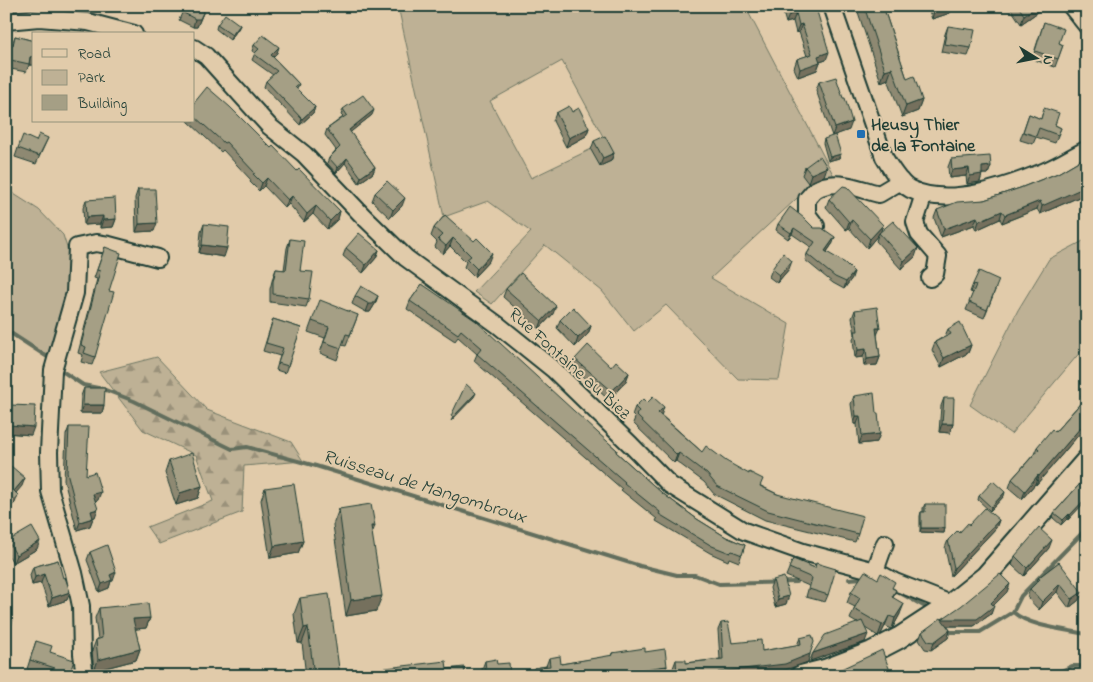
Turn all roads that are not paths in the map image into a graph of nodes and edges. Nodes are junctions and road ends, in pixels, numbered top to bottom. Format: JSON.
{"nodes":[{"id":1,"x":832,"y":6,"type":"edge"},
{"id":2,"x":1071,"y":6,"type":"edge"},
{"id":3,"x":6,"y":21,"type":"edge"},
{"id":4,"x":1087,"y":26,"type":"edge"},
{"id":5,"x":126,"y":32,"type":"edge"},
{"id":6,"x":195,"y":49,"type":"edge"},
{"id":7,"x":1087,"y":150,"type":"edge"},
{"id":8,"x":901,"y":181,"type":"junction"},
{"id":9,"x":924,"y":194,"type":"junction"},
{"id":10,"x":816,"y":226,"type":"edge"},
{"id":11,"x":158,"y":258,"type":"dead end"},
{"id":12,"x":930,"y":278,"type":"dead end"},
{"id":13,"x":1087,"y":460,"type":"edge"},
{"id":14,"x":885,"y":543,"type":"dead end"},
{"id":15,"x":875,"y":571,"type":"junction"},
{"id":16,"x":950,"y":604,"type":"junction"},
{"id":17,"x":85,"y":676,"type":"edge"},
{"id":18,"x":801,"y":676,"type":"edge"}],
"edges":[{"from":1,"to":8,"type":"street"},
{"from":2,"to":4,"type":"street"},
{"from":3,"to":5,"type":"street"},
{"from":6,"to":15,"type":"street","name":"Rue Fontaine au Biez"},
{"from":7,"to":9,"type":"street"},
{"from":8,"to":9,"type":"street"},
{"from":8,"to":10,"type":"street"},
{"from":9,"to":12,"type":"street"},
{"from":11,"to":17,"type":"street"},
{"from":13,"to":16,"type":"main road"},
{"from":14,"to":15,"type":"street"},
{"from":15,"to":16,"type":"street","name":"Rue Fontaine au Biez"},
{"from":16,"to":18,"type":"main road"}]}
